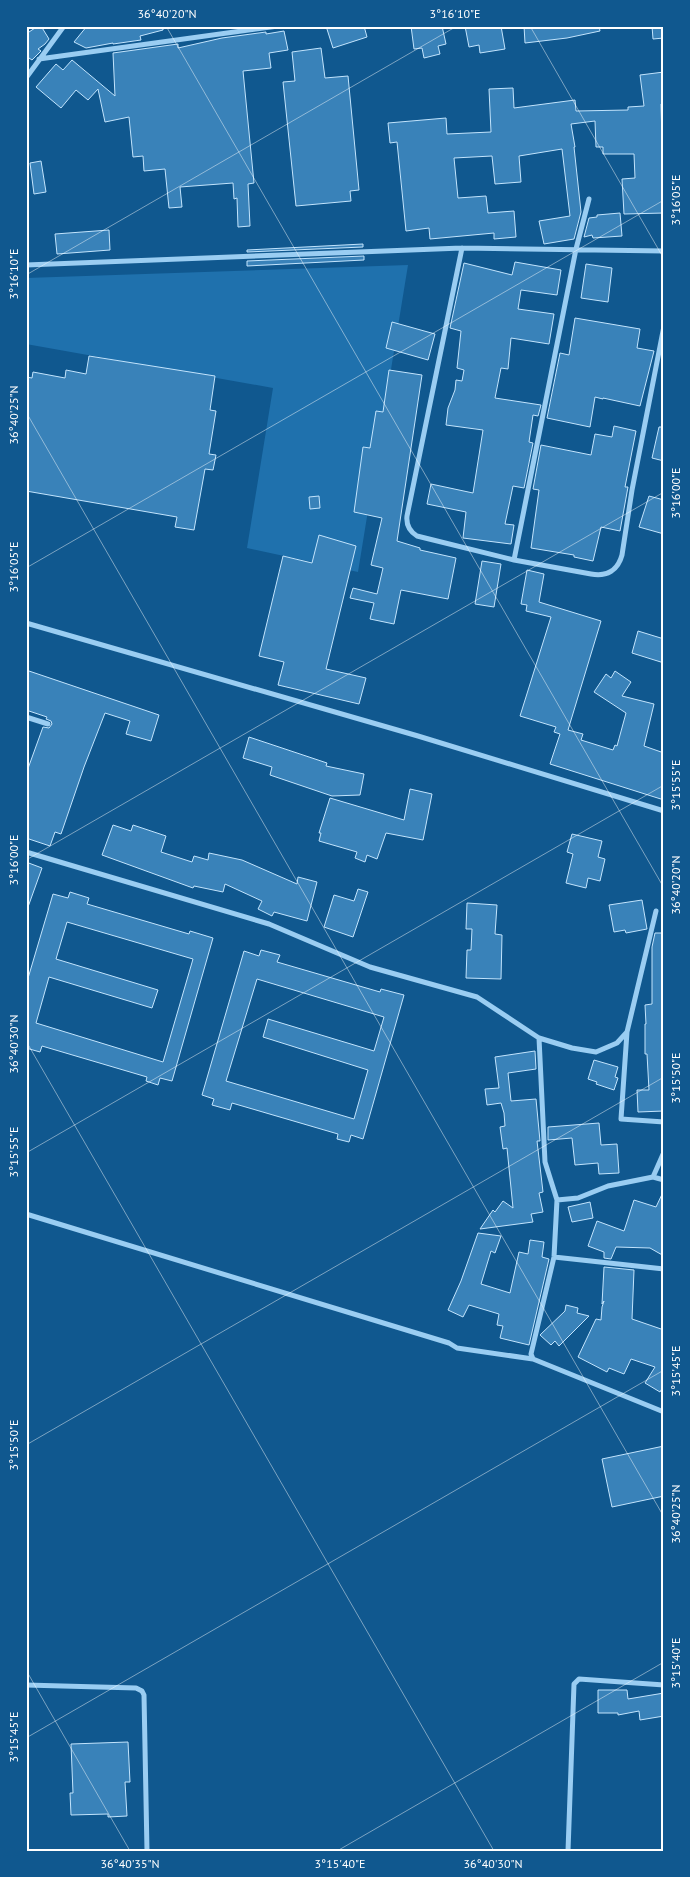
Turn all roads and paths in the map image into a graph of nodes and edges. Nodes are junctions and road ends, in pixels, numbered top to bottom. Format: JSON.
{"nodes":[{"id":1,"x":64,"y":26,"type":"edge"},
{"id":2,"x":278,"y":26,"type":"edge"},
{"id":3,"x":39,"y":59,"type":"junction"},
{"id":4,"x":26,"y":78,"type":"edge"},
{"id":5,"x":589,"y":199,"type":"dead end"},
{"id":6,"x":462,"y":248,"type":"junction"},
{"id":7,"x":576,"y":249,"type":"junction"},
{"id":8,"x":664,"y":251,"type":"edge"},
{"id":9,"x":26,"y":264,"type":"edge"},
{"id":10,"x":664,"y":326,"type":"edge"},
{"id":11,"x":514,"y":560,"type":"junction"},
{"id":12,"x":26,"y":622,"type":"edge"},
{"id":13,"x":26,"y":718,"type":"edge"},
{"id":14,"x":48,"y":724,"type":"dead end"},
{"id":15,"x":664,"y":811,"type":"edge"},
{"id":16,"x":26,"y":852,"type":"edge"},
{"id":17,"x":656,"y":911,"type":"dead end"},
{"id":18,"x":627,"y":1032,"type":"junction"},
{"id":19,"x":539,"y":1038,"type":"junction"},
{"id":20,"x":664,"y":1122,"type":"edge"},
{"id":21,"x":664,"y":1152,"type":"edge"},
{"id":22,"x":653,"y":1177,"type":"junction"},
{"id":23,"x":664,"y":1180,"type":"edge"},
{"id":24,"x":557,"y":1200,"type":"junction"},
{"id":25,"x":26,"y":1214,"type":"edge"},
{"id":26,"x":554,"y":1257,"type":"junction"},
{"id":27,"x":664,"y":1269,"type":"edge"},
{"id":28,"x":533,"y":1359,"type":"junction"},
{"id":29,"x":664,"y":1412,"type":"edge"},
{"id":30,"x":26,"y":1685,"type":"edge"},
{"id":31,"x":664,"y":1685,"type":"edge"},
{"id":32,"x":147,"y":1851,"type":"edge"},
{"id":33,"x":568,"y":1851,"type":"edge"}],
"edges":[{"from":1,"to":3,"type":"street"},
{"from":2,"to":3,"type":"street"},
{"from":3,"to":4,"type":"street"},
{"from":5,"to":7,"type":"street"},
{"from":6,"to":7,"type":"street"},
{"from":6,"to":9,"type":"street"},
{"from":6,"to":11,"type":"street"},
{"from":7,"to":8,"type":"street"},
{"from":7,"to":11,"type":"street"},
{"from":10,"to":11,"type":"street"},
{"from":12,"to":15,"type":"street"},
{"from":13,"to":14,"type":"street"},
{"from":16,"to":19,"type":"street"},
{"from":17,"to":18,"type":"street"},
{"from":18,"to":19,"type":"street"},
{"from":18,"to":20,"type":"street"},
{"from":19,"to":24,"type":"street"},
{"from":21,"to":22,"type":"street"},
{"from":22,"to":23,"type":"street"},
{"from":22,"to":24,"type":"street"},
{"from":24,"to":26,"type":"street"},
{"from":25,"to":28,"type":"street"},
{"from":26,"to":27,"type":"street"},
{"from":26,"to":28,"type":"street"},
{"from":28,"to":29,"type":"street"},
{"from":30,"to":32,"type":"street"},
{"from":31,"to":33,"type":"street"}]}
